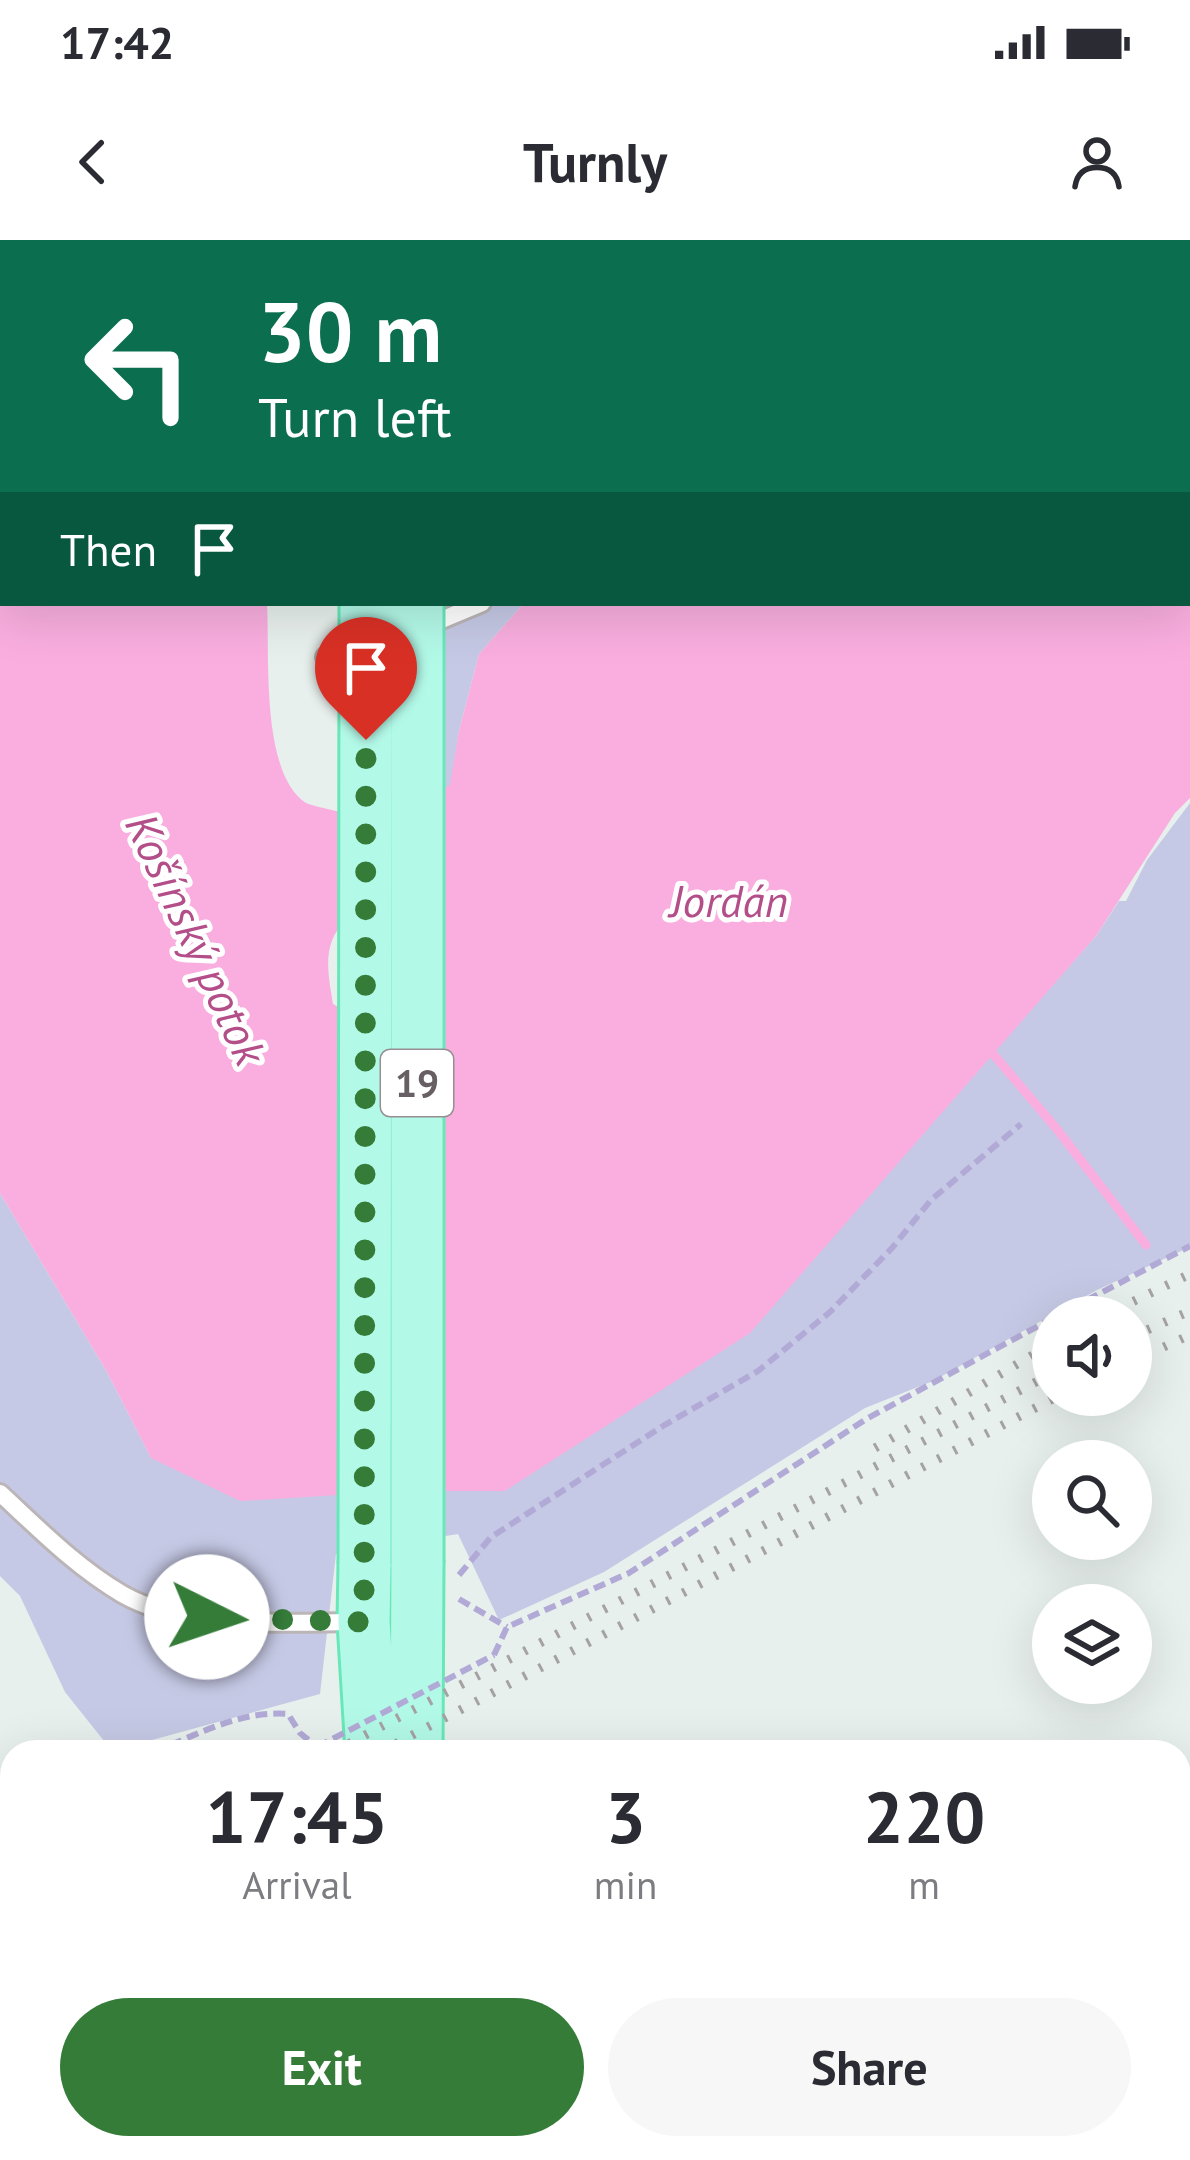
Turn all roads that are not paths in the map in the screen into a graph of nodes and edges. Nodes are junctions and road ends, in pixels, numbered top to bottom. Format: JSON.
{"nodes":[{"id":1,"x":366,"y":606,"type":"edge"},
{"id":2,"x":417,"y":606,"type":"edge"},
{"id":3,"x":476,"y":606,"type":"edge"},
{"id":4,"x":325,"y":657,"type":"dead end"},
{"id":5,"x":0,"y":1493,"type":"edge"},
{"id":6,"x":364,"y":1622,"type":"junction"},
{"id":7,"x":371,"y":1740,"type":"edge"},
{"id":8,"x":417,"y":1740,"type":"edge"}],
"edges":[{"from":1,"to":6,"type":"main road","number":"19","bridge":true},
{"from":2,"to":8,"type":"main road","number":"19","bridge":true},
{"from":3,"to":4,"type":"lane"},
{"from":5,"to":6,"type":"lane"},
{"from":6,"to":7,"type":"main road","number":"19"}]}
